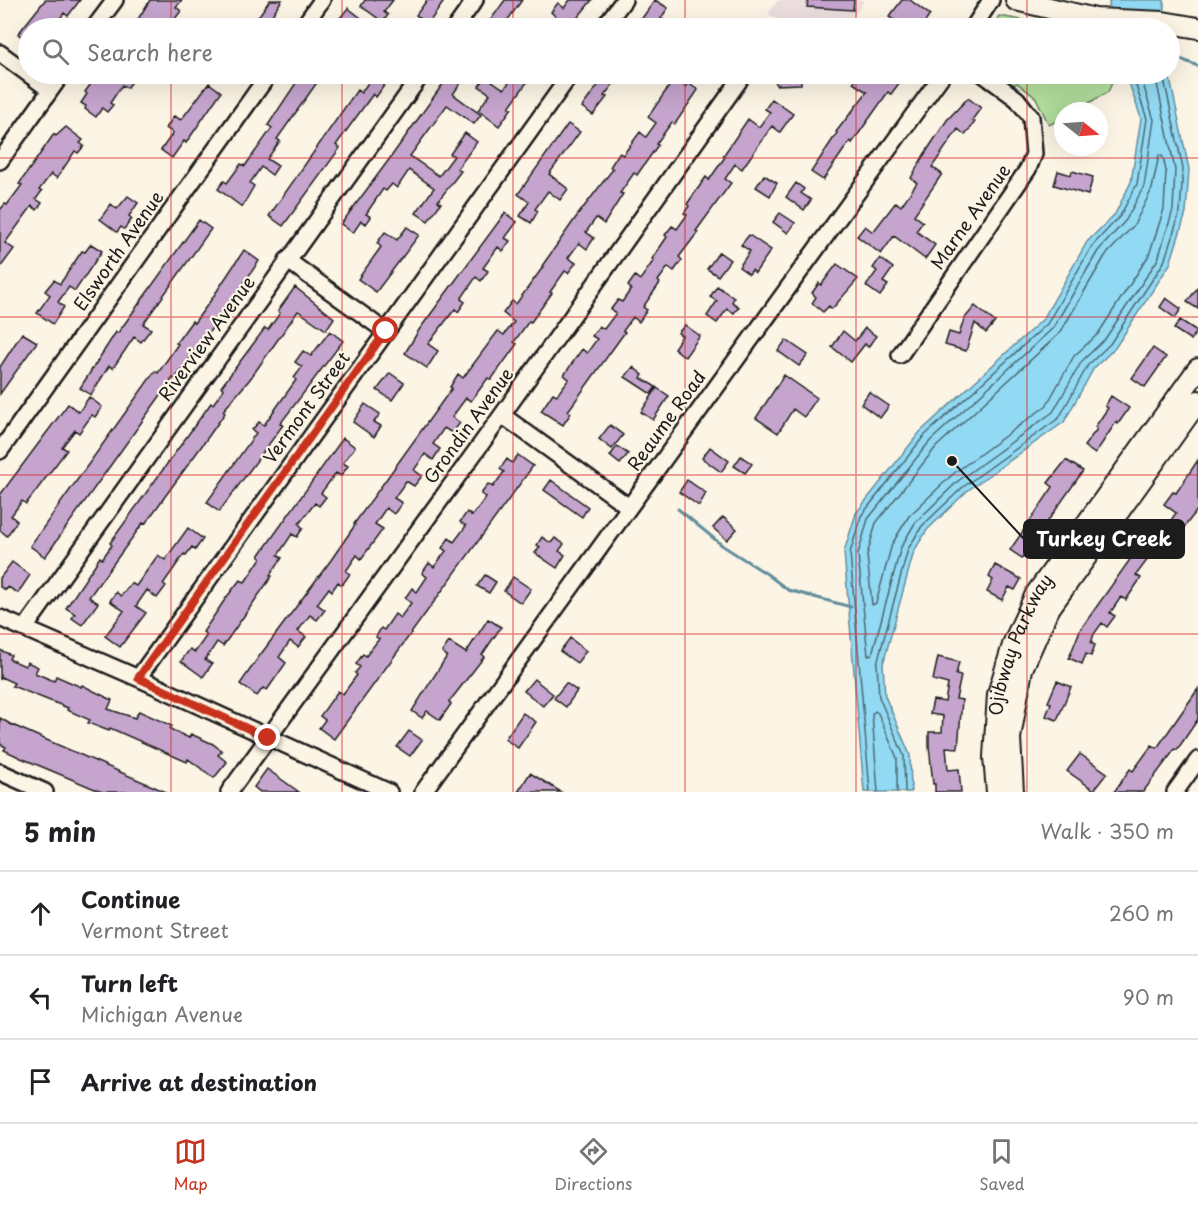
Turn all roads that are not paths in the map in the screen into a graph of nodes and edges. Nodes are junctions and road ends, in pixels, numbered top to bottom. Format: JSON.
{"nodes":[{"id":1,"x":115,"y":0,"type":"edge"},
{"id":2,"x":322,"y":0,"type":"edge"},
{"id":3,"x":475,"y":0,"type":"edge"},
{"id":4,"x":624,"y":0,"type":"edge"},
{"id":5,"x":991,"y":0,"type":"edge"},
{"id":6,"x":1016,"y":0,"type":"edge"},
{"id":7,"x":1198,"y":14,"type":"edge"},
{"id":8,"x":102,"y":18,"type":"edge"},
{"id":9,"x":309,"y":18,"type":"edge"},
{"id":10,"x":462,"y":18,"type":"edge"},
{"id":11,"x":610,"y":18,"type":"edge"},
{"id":12,"x":979,"y":18,"type":"edge"},
{"id":13,"x":1177,"y":18,"type":"joint"},
{"id":14,"x":1180,"y":19,"type":"edge"},
{"id":15,"x":1198,"y":28,"type":"edge"},
{"id":16,"x":0,"y":53,"type":"edge"},
{"id":17,"x":18,"y":66,"type":"edge"},
{"id":18,"x":42,"y":84,"type":"edge"},
{"id":19,"x":54,"y":84,"type":"edge"},
{"id":20,"x":263,"y":84,"type":"edge"},
{"id":21,"x":415,"y":84,"type":"edge"},
{"id":22,"x":564,"y":84,"type":"edge"},
{"id":23,"x":737,"y":84,"type":"edge"},
{"id":24,"x":936,"y":84,"type":"edge"},
{"id":25,"x":996,"y":84,"type":"edge"},
{"id":26,"x":50,"y":90,"type":"junction"},
{"id":27,"x":0,"y":161,"type":"edge"},
{"id":28,"x":287,"y":260,"type":"junction"},
{"id":29,"x":386,"y":331,"type":"junction"},
{"id":30,"x":900,"y":355,"type":"dead end"},
{"id":31,"x":1195,"y":377,"type":"edge"},
{"id":32,"x":1198,"y":401,"type":"edge"},
{"id":33,"x":502,"y":415,"type":"junction"},
{"id":34,"x":0,"y":451,"type":"edge"},
{"id":35,"x":629,"y":507,"type":"junction"},
{"id":36,"x":0,"y":618,"type":"edge"},
{"id":37,"x":25,"y":628,"type":"junction"},
{"id":38,"x":138,"y":678,"type":"junction"},
{"id":39,"x":268,"y":738,"type":"junction"},
{"id":40,"x":1198,"y":760,"type":"edge"},
{"id":41,"x":0,"y":772,"type":"edge"},
{"id":42,"x":45,"y":792,"type":"edge"},
{"id":43,"x":229,"y":792,"type":"edge"},
{"id":44,"x":389,"y":792,"type":"edge"},
{"id":45,"x":423,"y":792,"type":"edge"},
{"id":46,"x":997,"y":792,"type":"edge"},
{"id":47,"x":1013,"y":792,"type":"edge"},
{"id":48,"x":1174,"y":792,"type":"edge"}],
"edges":[{"from":1,"to":8,"type":"street"},
{"from":2,"to":9,"type":"street"},
{"from":3,"to":10,"type":"street"},
{"from":4,"to":11,"type":"street"},
{"from":5,"to":12,"type":"street"},
{"from":6,"to":13,"type":"main road"},
{"from":7,"to":13,"type":"main road"},
{"from":14,"to":15,"type":"main road"},
{"from":16,"to":17,"type":"street"},
{"from":18,"to":26,"type":"street"},
{"from":19,"to":26,"type":"street"},
{"from":20,"to":34,"type":"street","name":"Elsworth Avenue"},
{"from":21,"to":28,"type":"street","name":"Riverview Avenue"},
{"from":22,"to":29,"type":"street","name":"Vermont Street"},
{"from":23,"to":33,"type":"street","name":"Grondin Avenue"},
{"from":24,"to":35,"type":"street","name":"Reaume Road"},
{"from":25,"to":30,"type":"street","name":"Marne Avenue"},
{"from":26,"to":27,"type":"street"},
{"from":28,"to":29,"type":"street"},
{"from":28,"to":37,"type":"street","name":"Riverview Avenue"},
{"from":29,"to":38,"type":"street","name":"Vermont Street"},
{"from":31,"to":46,"type":"main road","name":"Ojibway Parkway"},
{"from":32,"to":47,"type":"main road","name":"Ojibway Parkway"},
{"from":33,"to":35,"type":"street"},
{"from":33,"to":39,"type":"street","name":"Grondin Avenue"},
{"from":35,"to":45,"type":"street","name":"Reaume Road"},
{"from":36,"to":37,"type":"street"},
{"from":37,"to":38,"type":"street"},
{"from":38,"to":39,"type":"street"},
{"from":39,"to":43,"type":"street","name":"Grondin Avenue"},
{"from":39,"to":44,"type":"street"},
{"from":40,"to":48,"type":"street"},
{"from":41,"to":42,"type":"street"}]}
